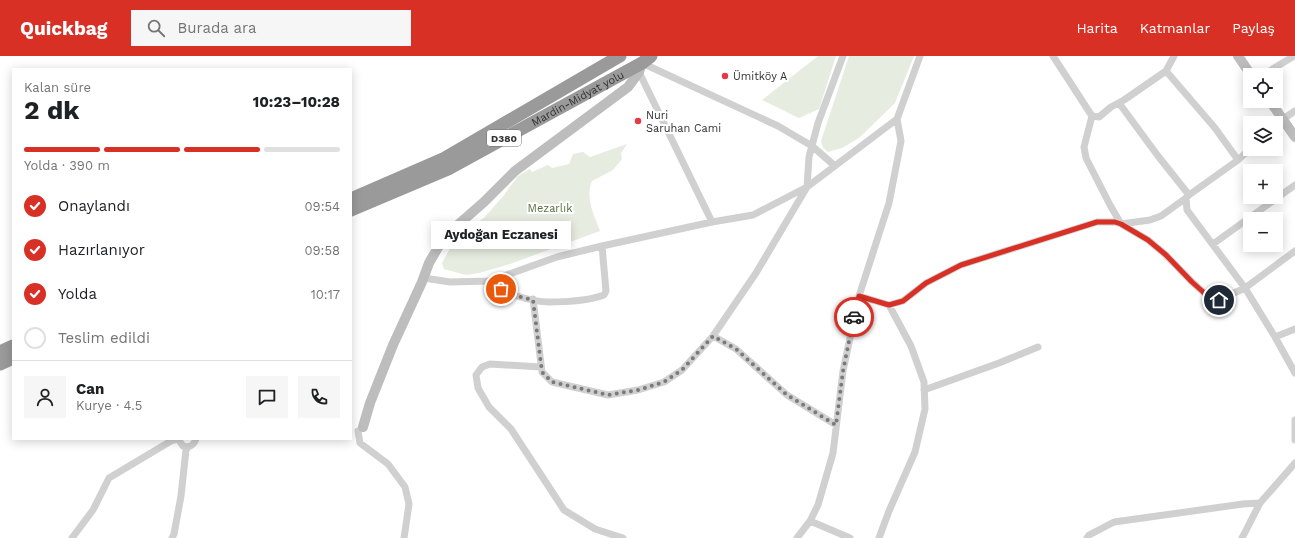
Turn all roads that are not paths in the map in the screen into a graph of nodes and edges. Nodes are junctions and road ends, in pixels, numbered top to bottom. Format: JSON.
{"nodes":[{"id":1,"x":620,"y":56,"type":"edge"},
{"id":2,"x":843,"y":56,"type":"edge"},
{"id":3,"x":920,"y":56,"type":"edge"},
{"id":4,"x":1053,"y":56,"type":"edge"},
{"id":5,"x":1174,"y":56,"type":"edge"},
{"id":6,"x":1238,"y":56,"type":"edge"},
{"id":7,"x":1294,"y":56,"type":"edge"},
{"id":8,"x":644,"y":64,"type":"edge"},
{"id":9,"x":1246,"y":68,"type":"edge"},
{"id":10,"x":1274,"y":68,"type":"edge"},
{"id":11,"x":1166,"y":71,"type":"junction"},
{"id":12,"x":1119,"y":103,"type":"junction"},
{"id":13,"x":1295,"y":111,"type":"edge"},
{"id":14,"x":1092,"y":116,"type":"junction"},
{"id":15,"x":897,"y":119,"type":"junction"},
{"id":16,"x":1283,"y":120,"type":"edge"},
{"id":17,"x":1283,"y":125,"type":"edge"},
{"id":18,"x":1295,"y":137,"type":"edge"},
{"id":19,"x":812,"y":146,"type":"junction"},
{"id":20,"x":1243,"y":155,"type":"edge"},
{"id":21,"x":1238,"y":160,"type":"junction"},
{"id":22,"x":835,"y":166,"type":"junction"},
{"id":23,"x":1295,"y":185,"type":"edge"},
{"id":24,"x":807,"y":187,"type":"junction"},
{"id":25,"x":1188,"y":196,"type":"junction"},
{"id":26,"x":352,"y":199,"type":"edge"},
{"id":27,"x":352,"y":210,"type":"edge"},
{"id":28,"x":712,"y":222,"type":"junction"},
{"id":29,"x":1121,"y":224,"type":"junction"},
{"id":30,"x":1213,"y":244,"type":"junction"},
{"id":31,"x":602,"y":246,"type":"junction"},
{"id":32,"x":1295,"y":251,"type":"edge"},
{"id":33,"x":424,"y":278,"type":"junction"},
{"id":34,"x":490,"y":281,"type":"junction"},
{"id":35,"x":1245,"y":288,"type":"junction"},
{"id":36,"x":859,"y":296,"type":"junction"},
{"id":37,"x":533,"y":300,"type":"junction"},
{"id":38,"x":889,"y":305,"type":"junction"},
{"id":39,"x":1295,"y":329,"type":"edge"},
{"id":40,"x":713,"y":336,"type":"junction"},
{"id":41,"x":1275,"y":338,"type":"junction"},
{"id":42,"x":12,"y":346,"type":"edge"},
{"id":43,"x":1038,"y":347,"type":"dead end"},
{"id":44,"x":0,"y":352,"type":"edge"},
{"id":45,"x":12,"y":358,"type":"edge"},
{"id":46,"x":0,"y":364,"type":"edge"},
{"id":47,"x":541,"y":367,"type":"junction"},
{"id":48,"x":1295,"y":373,"type":"edge"},
{"id":49,"x":924,"y":390,"type":"junction"},
{"id":50,"x":1295,"y":420,"type":"edge"},
{"id":51,"x":836,"y":425,"type":"junction"},
{"id":52,"x":357,"y":430,"type":"edge"},
{"id":53,"x":174,"y":440,"type":"edge"},
{"id":54,"x":179,"y":440,"type":"edge"},
{"id":55,"x":195,"y":440,"type":"edge"},
{"id":56,"x":1295,"y":440,"type":"edge"},
{"id":57,"x":188,"y":447,"type":"junction"},
{"id":58,"x":1295,"y":463,"type":"edge"},
{"id":59,"x":1260,"y":503,"type":"junction"},
{"id":60,"x":810,"y":521,"type":"junction"},
{"id":61,"x":72,"y":538,"type":"edge"},
{"id":62,"x":172,"y":538,"type":"edge"},
{"id":63,"x":404,"y":538,"type":"edge"},
{"id":64,"x":623,"y":538,"type":"edge"},
{"id":65,"x":797,"y":538,"type":"edge"},
{"id":66,"x":850,"y":538,"type":"edge"},
{"id":67,"x":879,"y":538,"type":"edge"},
{"id":68,"x":1087,"y":538,"type":"edge"},
{"id":69,"x":1242,"y":538,"type":"edge"}],
"edges":[{"from":1,"to":26,"type":"highway","name":"Mardin-Midyat yolu","number":"D380"},
{"from":2,"to":19,"type":"street"},
{"from":3,"to":15,"type":"street"},
{"from":4,"to":14,"type":"street"},
{"from":5,"to":11,"type":"street"},
{"from":6,"to":9,"type":"street"},
{"from":7,"to":10,"type":"street"},
{"from":8,"to":19,"type":"street"},
{"from":8,"to":27,"type":"highway","name":"Mardin-Midyat yolu","number":"D380"},
{"from":8,"to":28,"type":"street"},
{"from":8,"to":33,"type":"street"},
{"from":11,"to":12,"type":"street"},
{"from":11,"to":21,"type":"street"},
{"from":12,"to":14,"type":"street"},
{"from":12,"to":25,"type":"street"},
{"from":13,"to":16,"type":"street"},
{"from":14,"to":29,"type":"street"},
{"from":15,"to":22,"type":"street"},
{"from":15,"to":36,"type":"street"},
{"from":17,"to":18,"type":"street"},
{"from":19,"to":22,"type":"street"},
{"from":19,"to":24,"type":"street"},
{"from":20,"to":21,"type":"street"},
{"from":21,"to":25,"type":"street"},
{"from":22,"to":24,"type":"street"},
{"from":23,"to":30,"type":"street"},
{"from":24,"to":28,"type":"street"},
{"from":24,"to":40,"type":"street"},
{"from":25,"to":29,"type":"street"},
{"from":25,"to":30,"type":"street"},
{"from":28,"to":31,"type":"street"},
{"from":29,"to":35,"type":"street"},
{"from":29,"to":38,"type":"street"},
{"from":30,"to":35,"type":"street"},
{"from":31,"to":34,"type":"street"},
{"from":31,"to":37,"type":"street"},
{"from":32,"to":35,"type":"street"},
{"from":33,"to":34,"type":"street"},
{"from":33,"to":52,"type":"street"},
{"from":34,"to":37,"type":"street"},
{"from":35,"to":41,"type":"street"},
{"from":36,"to":38,"type":"street"},
{"from":36,"to":51,"type":"street"},
{"from":37,"to":47,"type":"street"},
{"from":38,"to":49,"type":"street"},
{"from":39,"to":41,"type":"street"},
{"from":40,"to":47,"type":"street"},
{"from":40,"to":51,"type":"street"},
{"from":41,"to":48,"type":"street"},
{"from":42,"to":44,"type":"highway"},
{"from":43,"to":49,"type":"street"},
{"from":45,"to":46,"type":"highway"},
{"from":47,"to":64,"type":"street"},
{"from":49,"to":67,"type":"street"},
{"from":50,"to":56,"type":"street"},
{"from":51,"to":60,"type":"street"},
{"from":52,"to":63,"type":"street"},
{"from":53,"to":61,"type":"street"},
{"from":54,"to":57,"type":"street"},
{"from":55,"to":57,"type":"street"},
{"from":57,"to":62,"type":"street"},
{"from":58,"to":59,"type":"street"},
{"from":59,"to":68,"type":"street"},
{"from":59,"to":69,"type":"street"},
{"from":60,"to":65,"type":"street"},
{"from":60,"to":66,"type":"street"}]}
